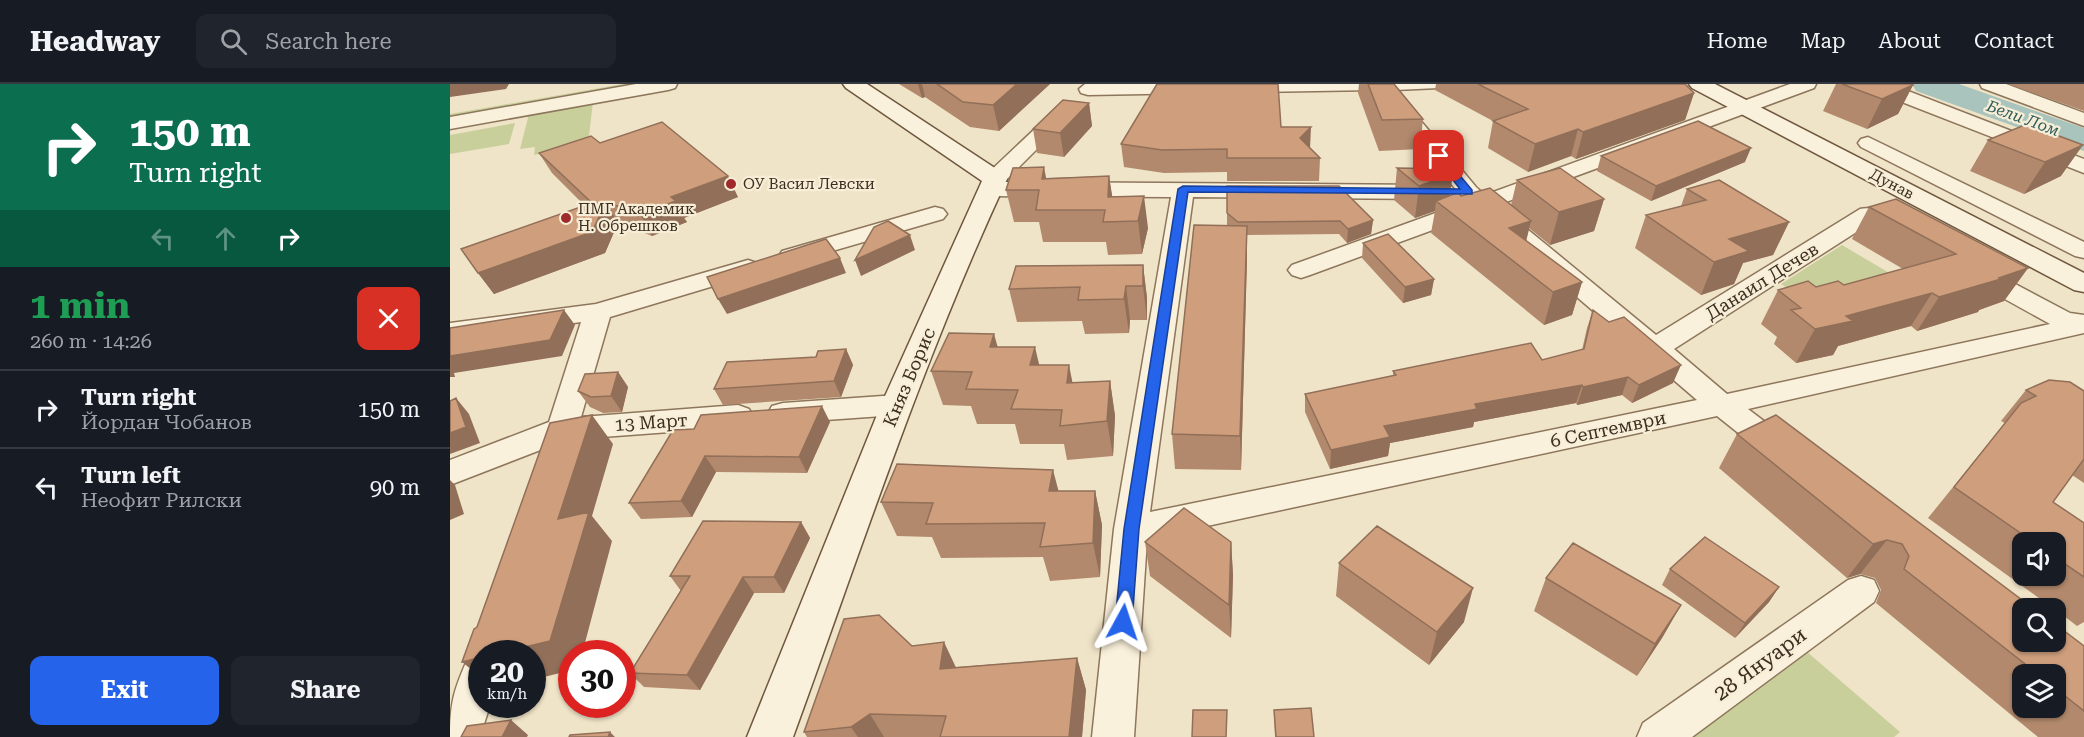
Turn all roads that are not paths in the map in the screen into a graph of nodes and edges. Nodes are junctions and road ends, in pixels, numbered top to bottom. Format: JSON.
{"nodes":[{"id":1,"x":596,"y":84,"type":"edge"},
{"id":2,"x":668,"y":84,"type":"edge"},
{"id":3,"x":854,"y":84,"type":"edge"},
{"id":4,"x":1380,"y":84,"type":"edge"},
{"id":5,"x":1432,"y":84,"type":"edge"},
{"id":6,"x":1699,"y":84,"type":"edge"},
{"id":7,"x":1807,"y":84,"type":"edge"},
{"id":8,"x":1873,"y":84,"type":"edge"},
{"id":9,"x":1989,"y":84,"type":"edge"},
{"id":10,"x":1090,"y":86,"type":"edge"},
{"id":11,"x":1743,"y":106,"type":"junction"},
{"id":12,"x":450,"y":109,"type":"edge"},
{"id":13,"x":2082,"y":117,"type":"edge"},
{"id":14,"x":450,"y":123,"type":"edge"},
{"id":15,"x":1868,"y":143,"type":"dead end"},
{"id":16,"x":2084,"y":167,"type":"edge"},
{"id":17,"x":993,"y":184,"type":"junction"},
{"id":18,"x":1183,"y":189,"type":"junction"},
{"id":19,"x":1476,"y":198,"type":"junction"},
{"id":20,"x":935,"y":214,"type":"dead end"},
{"id":21,"x":1919,"y":242,"type":"edge"},
{"id":22,"x":2084,"y":251,"type":"edge"},
{"id":23,"x":1960,"y":264,"type":"edge"},
{"id":24,"x":1301,"y":270,"type":"dead end"},
{"id":25,"x":2084,"y":284,"type":"edge"},
{"id":26,"x":598,"y":312,"type":"junction"},
{"id":27,"x":2084,"y":324,"type":"edge"},
{"id":28,"x":450,"y":332,"type":"edge"},
{"id":29,"x":1656,"y":348,"type":"junction"},
{"id":30,"x":897,"y":405,"type":"junction"},
{"id":31,"x":1722,"y":405,"type":"junction"},
{"id":32,"x":563,"y":429,"type":"junction"},
{"id":33,"x":1804,"y":468,"type":"edge"},
{"id":34,"x":450,"y":473,"type":"edge"},
{"id":35,"x":548,"y":474,"type":"edge"},
{"id":36,"x":1131,"y":529,"type":"junction"},
{"id":37,"x":1861,"y":591,"type":"dead end"},
{"id":38,"x":468,"y":711,"type":"edge"},
{"id":39,"x":459,"y":737,"type":"edge"},
{"id":40,"x":770,"y":737,"type":"edge"},
{"id":41,"x":1113,"y":737,"type":"edge"},
{"id":42,"x":1658,"y":737,"type":"edge"}],
"edges":[{"from":1,"to":12,"type":"street"},
{"from":2,"to":14,"type":"street"},
{"from":3,"to":17,"type":"street"},
{"from":4,"to":5,"type":"street"},
{"from":4,"to":10,"type":"street"},
{"from":4,"to":19,"type":"street"},
{"from":6,"to":11,"type":"street","name":"Дунав"},
{"from":7,"to":11,"type":"street"},
{"from":8,"to":16,"type":"street"},
{"from":9,"to":13,"type":"street"},
{"from":10,"to":17,"type":"street"},
{"from":11,"to":19,"type":"street"},
{"from":11,"to":25,"type":"street","name":"Дунав"},
{"from":15,"to":22,"type":"street"},
{"from":17,"to":18,"type":"street"},
{"from":17,"to":30,"type":"street","name":"Княз Борис"},
{"from":18,"to":19,"type":"street"},
{"from":18,"to":36,"type":"street"},
{"from":19,"to":24,"type":"street"},
{"from":19,"to":29,"type":"street"},
{"from":20,"to":26,"type":"street"},
{"from":21,"to":29,"type":"street","name":"Данаил Дечев"},
{"from":23,"to":27,"type":"street"},
{"from":26,"to":28,"type":"street"},
{"from":26,"to":32,"type":"street"},
{"from":27,"to":31,"type":"street","name":"6 Септември"},
{"from":29,"to":31,"type":"street"},
{"from":30,"to":32,"type":"street","name":"13 Март"},
{"from":30,"to":40,"type":"street","name":"Княз Борис"},
{"from":31,"to":33,"type":"street"},
{"from":31,"to":36,"type":"street","name":"6 Септември"},
{"from":32,"to":34,"type":"street","name":"13 Март"},
{"from":32,"to":35,"type":"street"},
{"from":36,"to":41,"type":"street"},
{"from":37,"to":42,"type":"street","name":"28 Януари"},
{"from":38,"to":39,"type":"street"}]}
